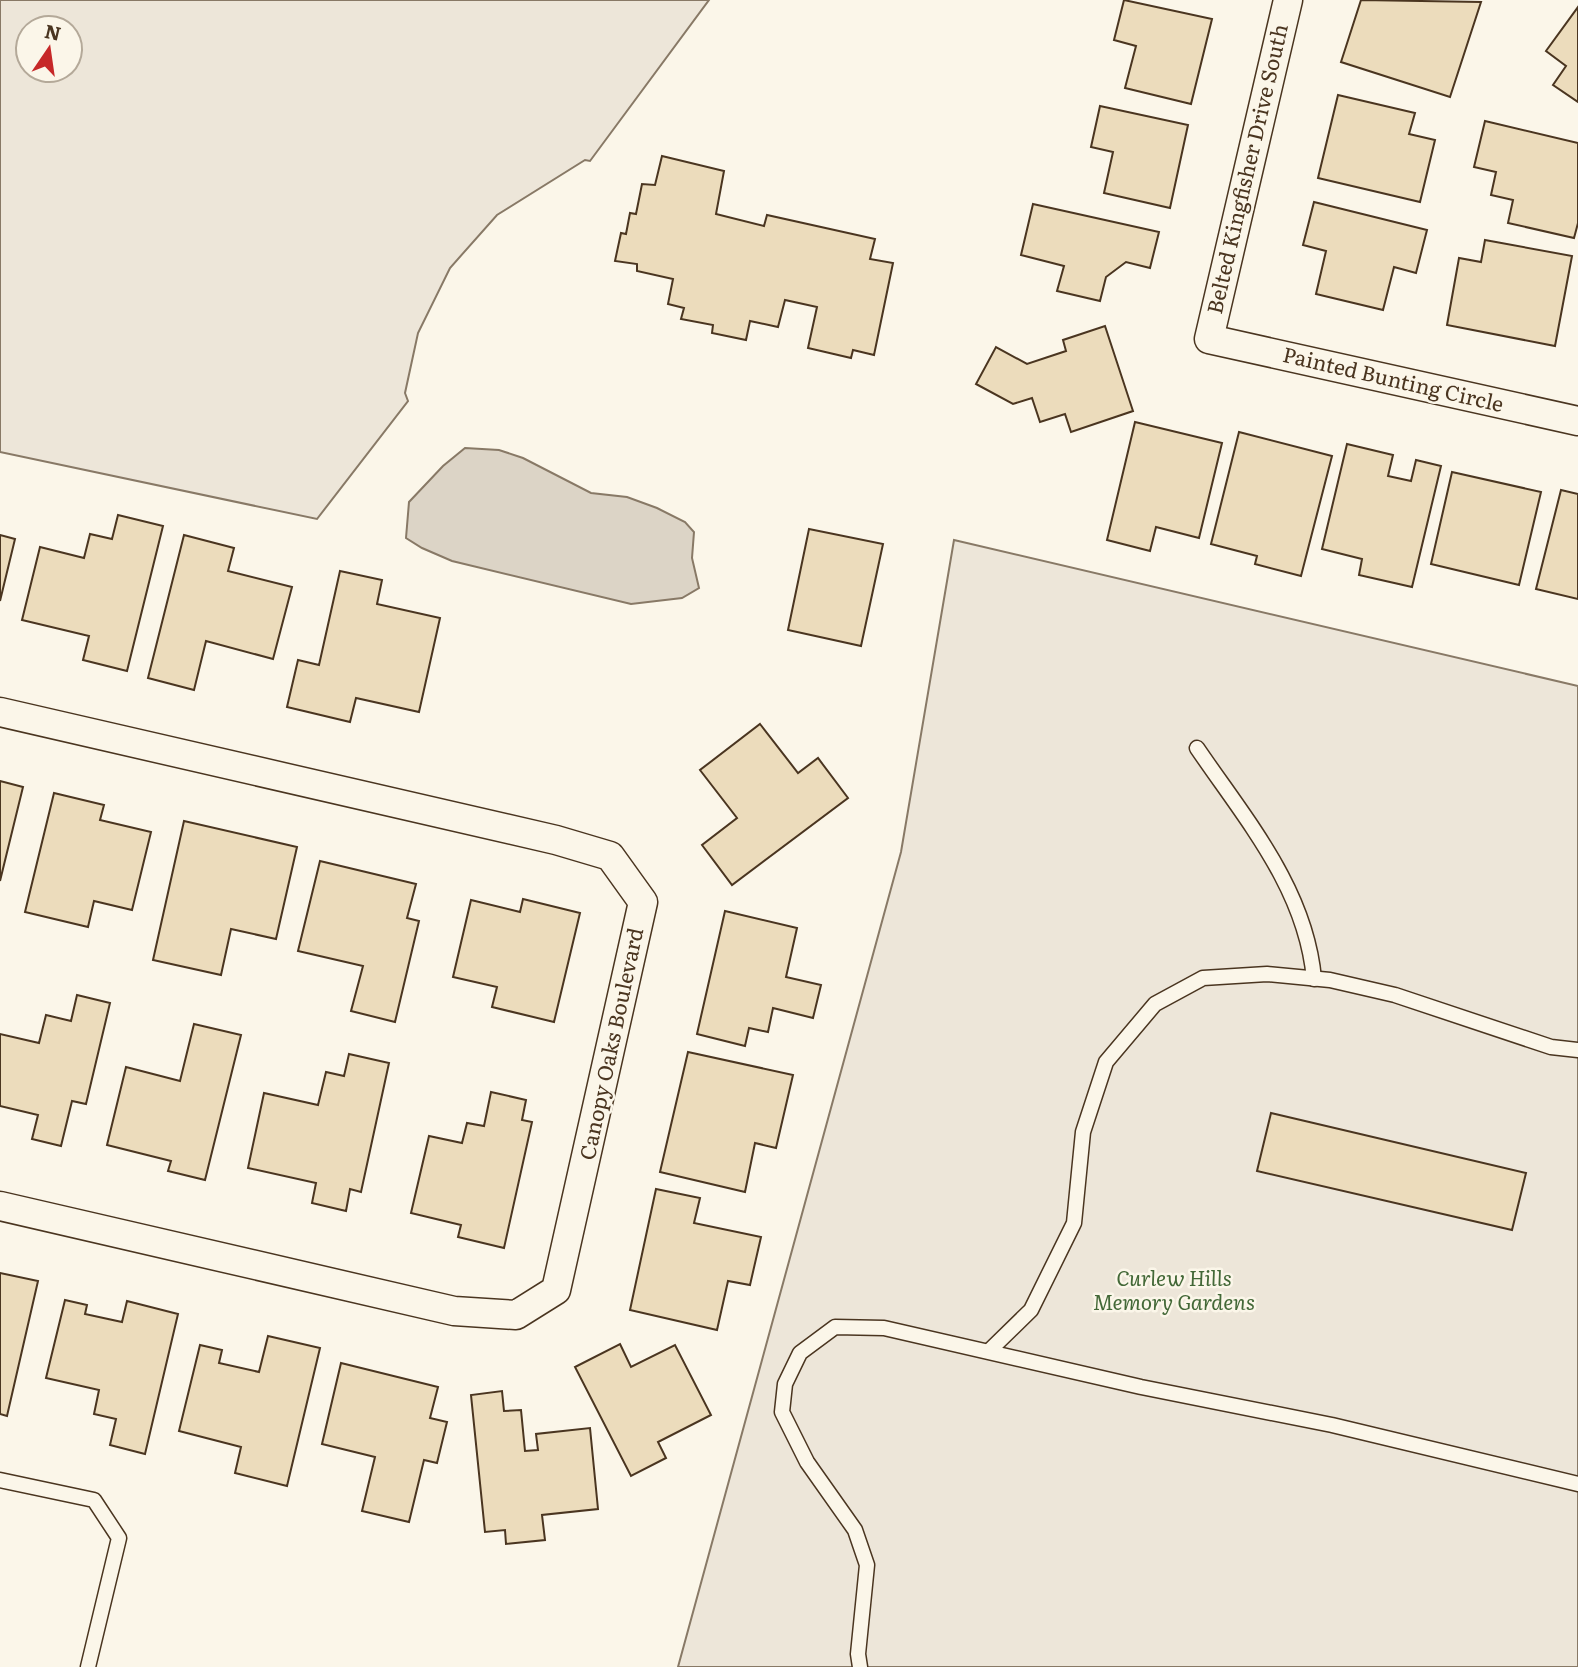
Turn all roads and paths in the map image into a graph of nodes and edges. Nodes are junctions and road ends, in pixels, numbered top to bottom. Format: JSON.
{"nodes":[{"id":1,"x":1288,"y":0,"type":"edge"},
{"id":2,"x":1209,"y":339,"type":"joint"},
{"id":3,"x":1578,"y":421,"type":"edge"},
{"id":4,"x":0,"y":712,"type":"edge"},
{"id":5,"x":1197,"y":748,"type":"dead end"},
{"id":6,"x":1314,"y":979,"type":"junction"},
{"id":7,"x":1578,"y":1051,"type":"edge"},
{"id":8,"x":0,"y":1206,"type":"edge"},
{"id":9,"x":989,"y":1351,"type":"junction"},
{"id":10,"x":0,"y":1480,"type":"edge"},
{"id":11,"x":1578,"y":1484,"type":"edge"},
{"id":12,"x":88,"y":1667,"type":"edge"},
{"id":13,"x":860,"y":1667,"type":"edge"}],
"edges":[{"from":1,"to":2,"type":"street","name":"Belted Kingfisher Drive South"},
{"from":2,"to":3,"type":"street","name":"Painted Bunting Circle"},
{"from":4,"to":8,"type":"street","name":"Canopy Oaks Boulevard"},
{"from":5,"to":6,"type":"lane"},
{"from":6,"to":7,"type":"lane"},
{"from":6,"to":9,"type":"lane"},
{"from":9,"to":11,"type":"lane"},
{"from":9,"to":13,"type":"lane"},
{"from":10,"to":12,"type":"lane"}]}
